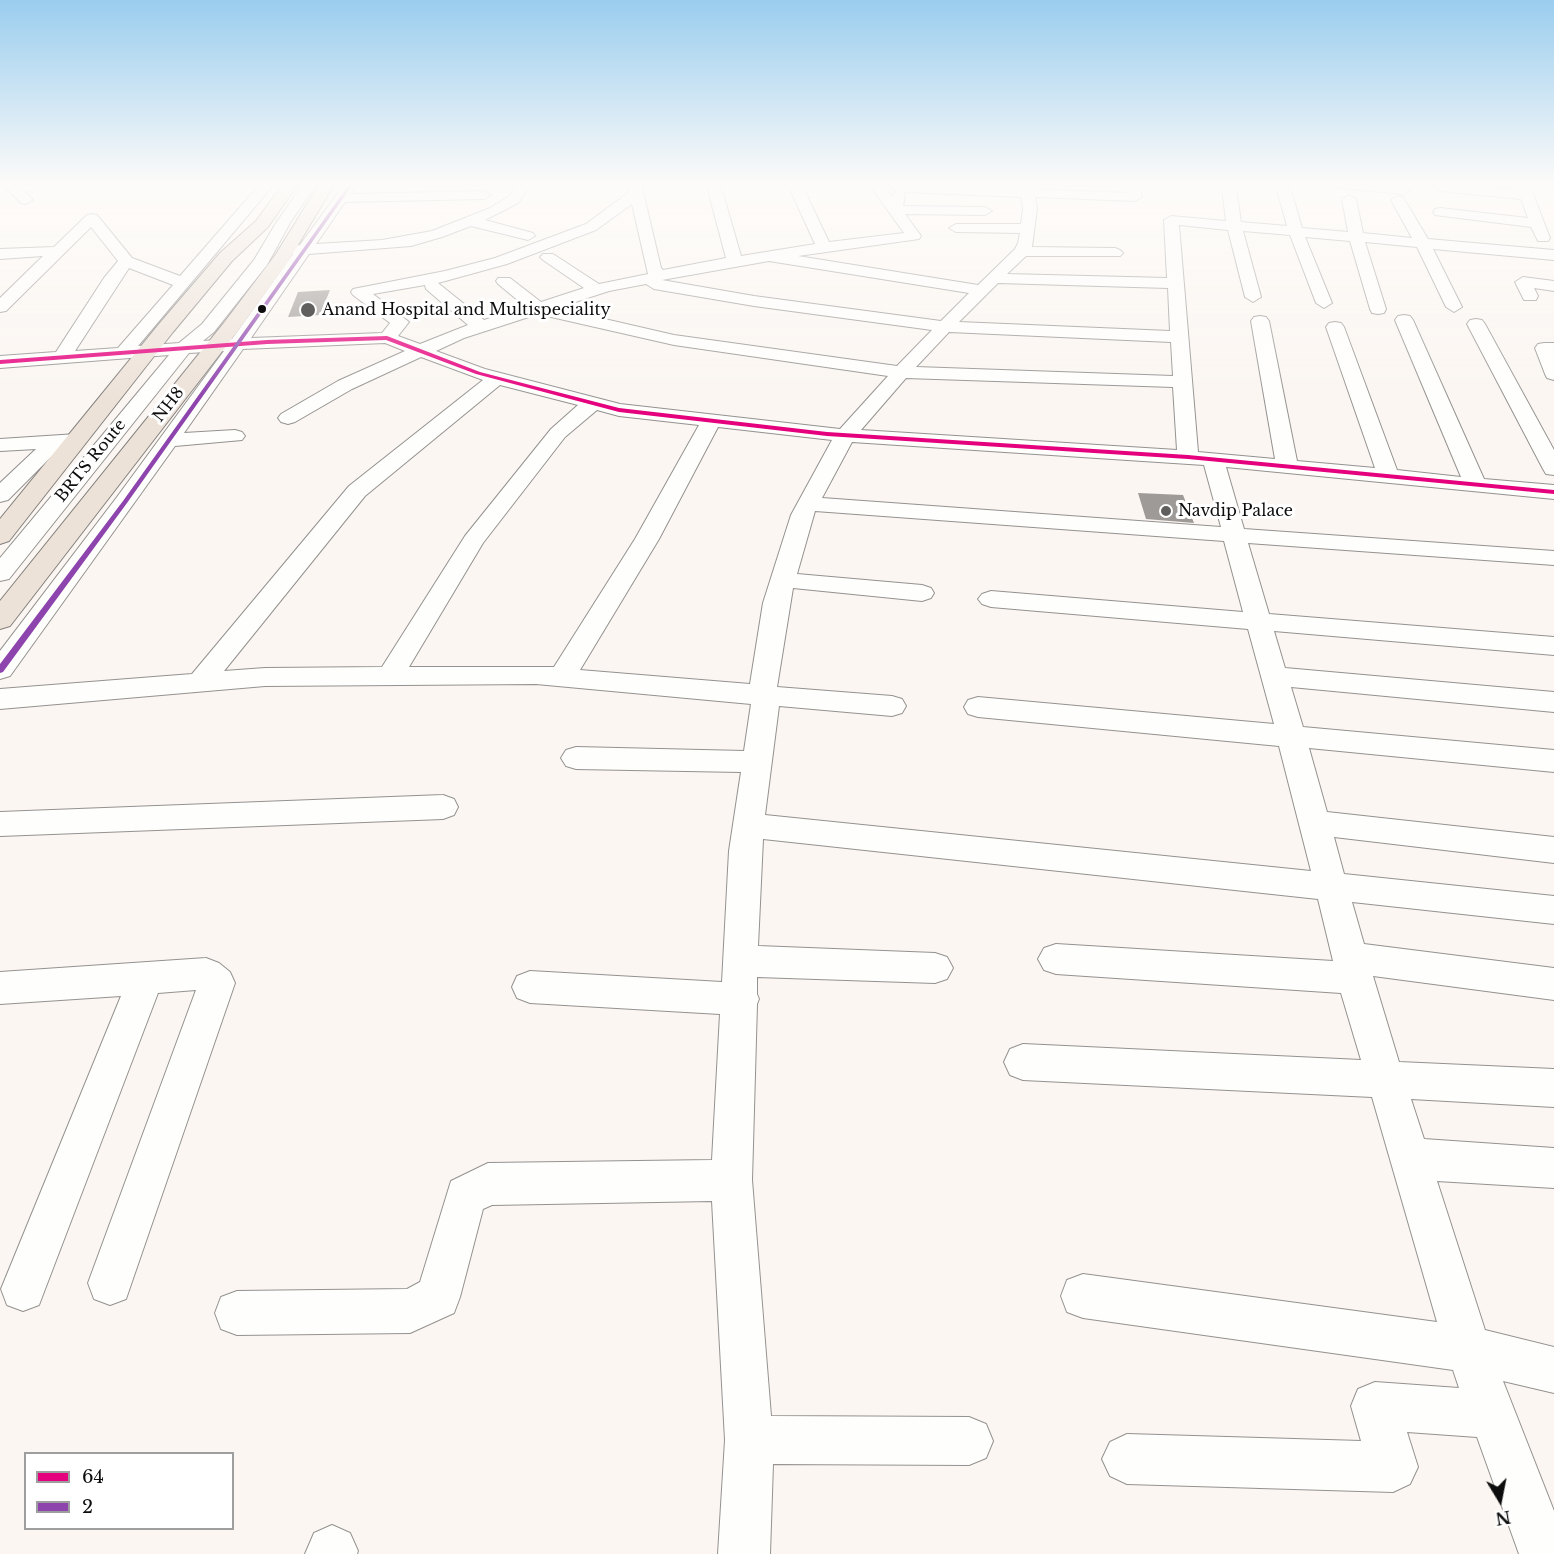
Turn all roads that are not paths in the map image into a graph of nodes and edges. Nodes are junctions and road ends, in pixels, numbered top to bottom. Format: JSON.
{"nodes":[{"id":1,"x":52,"y":256,"type":"edge"},
{"id":2,"x":122,"y":256,"type":"edge"},
{"id":3,"x":207,"y":256,"type":"edge"},
{"id":4,"x":228,"y":256,"type":"edge"},
{"id":5,"x":265,"y":256,"type":"edge"},
{"id":6,"x":293,"y":256,"type":"edge"},
{"id":7,"x":516,"y":256,"type":"edge"},
{"id":8,"x":650,"y":256,"type":"edge"},
{"id":9,"x":733,"y":256,"type":"edge"},
{"id":10,"x":768,"y":256,"type":"junction"},
{"id":11,"x":771,"y":256,"type":"edge"},
{"id":12,"x":1017,"y":256,"type":"edge"},
{"id":13,"x":1173,"y":256,"type":"edge"},
{"id":14,"x":1241,"y":256,"type":"edge"},
{"id":15,"x":1306,"y":256,"type":"edge"},
{"id":16,"x":1362,"y":256,"type":"edge"},
{"id":17,"x":1429,"y":256,"type":"edge"},
{"id":18,"x":548,"y":257,"type":"dead end"},
{"id":19,"x":126,"y":261,"type":"junction"},
{"id":20,"x":735,"y":262,"type":"junction"},
{"id":21,"x":660,"y":276,"type":"junction"},
{"id":22,"x":634,"y":281,"type":"junction"},
{"id":23,"x":504,"y":282,"type":"dead end"},
{"id":24,"x":183,"y":283,"type":"junction"},
{"id":25,"x":1174,"y":283,"type":"junction"},
{"id":26,"x":987,"y":284,"type":"junction"},
{"id":27,"x":432,"y":285,"type":"dead end"},
{"id":28,"x":1554,"y":286,"type":"edge"},
{"id":29,"x":597,"y":290,"type":"junction"},
{"id":30,"x":6,"y":295,"type":"edge"},
{"id":31,"x":1530,"y":296,"type":"dead end"},
{"id":32,"x":1252,"y":297,"type":"dead end"},
{"id":33,"x":1324,"y":303,"type":"dead end"},
{"id":34,"x":0,"y":307,"type":"edge"},
{"id":35,"x":1454,"y":307,"type":"dead end"},
{"id":36,"x":539,"y":309,"type":"junction"},
{"id":37,"x":1378,"y":309,"type":"dead end"},
{"id":38,"x":1404,"y":320,"type":"dead end"},
{"id":39,"x":1260,"y":321,"type":"dead end"},
{"id":40,"x":1476,"y":324,"type":"dead end"},
{"id":41,"x":480,"y":326,"type":"junction"},
{"id":42,"x":945,"y":327,"type":"junction"},
{"id":43,"x":1335,"y":327,"type":"dead end"},
{"id":44,"x":1178,"y":337,"type":"junction"},
{"id":45,"x":387,"y":338,"type":"junction"},
{"id":46,"x":226,"y":346,"type":"junction"},
{"id":47,"x":1554,"y":348,"type":"edge"},
{"id":48,"x":183,"y":349,"type":"junction"},
{"id":49,"x":147,"y":351,"type":"junction"},
{"id":50,"x":423,"y":352,"type":"junction"},
{"id":51,"x":123,"y":353,"type":"junction"},
{"id":52,"x":62,"y":357,"type":"junction"},
{"id":53,"x":0,"y":362,"type":"edge"},
{"id":54,"x":901,"y":372,"type":"junction"},
{"id":55,"x":1554,"y":374,"type":"edge"},
{"id":56,"x":497,"y":378,"type":"junction"},
{"id":57,"x":1182,"y":382,"type":"junction"},
{"id":58,"x":593,"y":403,"type":"junction"},
{"id":59,"x":288,"y":418,"type":"dead end"},
{"id":60,"x":711,"y":421,"type":"junction"},
{"id":61,"x":235,"y":436,"type":"dead end"},
{"id":62,"x":845,"y":436,"type":"junction"},
{"id":63,"x":77,"y":440,"type":"junction"},
{"id":64,"x":169,"y":440,"type":"junction"},
{"id":65,"x":55,"y":441,"type":"junction"},
{"id":66,"x":0,"y":445,"type":"edge"},
{"id":67,"x":1200,"y":458,"type":"junction"},
{"id":68,"x":1287,"y":466,"type":"junction"},
{"id":69,"x":1554,"y":469,"type":"edge"},
{"id":70,"x":1388,"y":476,"type":"junction"},
{"id":71,"x":1476,"y":484,"type":"junction"},
{"id":72,"x":1554,"y":492,"type":"edge"},
{"id":73,"x":0,"y":495,"type":"edge"},
{"id":74,"x":809,"y":504,"type":"junction"},
{"id":75,"x":5,"y":525,"type":"edge"},
{"id":76,"x":1234,"y":535,"type":"junction"},
{"id":77,"x":1554,"y":558,"type":"edge"},
{"id":78,"x":0,"y":574,"type":"edge"},
{"id":79,"x":782,"y":580,"type":"junction"},
{"id":80,"x":922,"y":593,"type":"dead end"},
{"id":81,"x":991,"y":598,"type":"dead end"},
{"id":82,"x":0,"y":620,"type":"edge"},
{"id":83,"x":1258,"y":621,"type":"junction"},
{"id":84,"x":1554,"y":646,"type":"edge"},
{"id":85,"x":0,"y":670,"type":"edge"},
{"id":86,"x":390,"y":676,"type":"junction"},
{"id":87,"x":1274,"y":676,"type":"junction"},
{"id":88,"x":562,"y":677,"type":"junction"},
{"id":89,"x":200,"y":682,"type":"junction"},
{"id":90,"x":762,"y":695,"type":"junction"},
{"id":91,"x":0,"y":699,"type":"edge"},
{"id":92,"x":1554,"y":702,"type":"edge"},
{"id":93,"x":892,"y":706,"type":"dead end"},
{"id":94,"x":978,"y":707,"type":"dead end"},
{"id":95,"x":1291,"y":736,"type":"junction"},
{"id":96,"x":576,"y":758,"type":"dead end"},
{"id":97,"x":1554,"y":761,"type":"edge"},
{"id":98,"x":757,"y":762,"type":"junction"},
{"id":99,"x":442,"y":807,"type":"dead end"},
{"id":100,"x":1315,"y":823,"type":"junction"},
{"id":101,"x":0,"y":824,"type":"edge"},
{"id":102,"x":749,"y":825,"type":"junction"},
{"id":103,"x":1554,"y":850,"type":"edge"},
{"id":104,"x":1331,"y":885,"type":"junction"},
{"id":105,"x":1554,"y":910,"type":"edge"},
{"id":106,"x":1056,"y":959,"type":"dead end"},
{"id":107,"x":935,"y":968,"type":"dead end"},
{"id":108,"x":1353,"y":968,"type":"junction"},
{"id":109,"x":146,"y":977,"type":"junction"},
{"id":110,"x":741,"y":980,"type":"junction"},
{"id":111,"x":1554,"y":984,"type":"edge"},
{"id":112,"x":530,"y":987,"type":"dead end"},
{"id":113,"x":0,"y":988,"type":"edge"},
{"id":114,"x":1023,"y":1062,"type":"dead end"},
{"id":115,"x":1386,"y":1079,"type":"junction"},
{"id":116,"x":1554,"y":1088,"type":"edge"},
{"id":117,"x":1411,"y":1159,"type":"junction"},
{"id":118,"x":1554,"y":1168,"type":"edge"},
{"id":119,"x":731,"y":1180,"type":"junction"},
{"id":120,"x":110,"y":1283,"type":"dead end"},
{"id":121,"x":23,"y":1289,"type":"dead end"},
{"id":122,"x":1083,"y":1296,"type":"dead end"},
{"id":123,"x":237,"y":1313,"type":"dead end"},
{"id":124,"x":1468,"y":1348,"type":"junction"},
{"id":125,"x":1554,"y":1370,"type":"edge"},
{"id":126,"x":1493,"y":1414,"type":"junction"},
{"id":127,"x":749,"y":1440,"type":"junction"},
{"id":128,"x":969,"y":1441,"type":"dead end"},
{"id":129,"x":1127,"y":1459,"type":"dead end"},
{"id":130,"x":744,"y":1554,"type":"edge"},
{"id":131,"x":1545,"y":1554,"type":"edge"}],
"edges":[{"from":1,"to":30,"type":"street"},
{"from":2,"to":19,"type":"street"},
{"from":3,"to":24,"type":"street"},
{"from":4,"to":49,"type":"main road"},
{"from":5,"to":48,"type":"street","name":"BRTS Route"},
{"from":6,"to":46,"type":"main road","name":"NH8"},
{"from":7,"to":45,"type":"street"},
{"from":8,"to":21,"type":"street"},
{"from":9,"to":20,"type":"street"},
{"from":10,"to":11,"type":"street"},
{"from":10,"to":20,"type":"street"},
{"from":10,"to":26,"type":"street"},
{"from":12,"to":26,"type":"street"},
{"from":13,"to":25,"type":"street"},
{"from":14,"to":32,"type":"street"},
{"from":15,"to":33,"type":"street"},
{"from":16,"to":37,"type":"street"},
{"from":17,"to":35,"type":"street"},
{"from":18,"to":29,"type":"street"},
{"from":19,"to":24,"type":"street"},
{"from":19,"to":52,"type":"street"},
{"from":20,"to":21,"type":"street"},
{"from":21,"to":22,"type":"street"},
{"from":22,"to":29,"type":"street"},
{"from":22,"to":42,"type":"street"},
{"from":23,"to":36,"type":"street"},
{"from":24,"to":51,"type":"street"},
{"from":25,"to":26,"type":"street"},
{"from":25,"to":44,"type":"street"},
{"from":26,"to":42,"type":"street"},
{"from":27,"to":41,"type":"street"},
{"from":28,"to":31,"type":"street"},
{"from":29,"to":36,"type":"street"},
{"from":30,"to":34,"type":"street"},
{"from":36,"to":41,"type":"street"},
{"from":36,"to":54,"type":"street"},
{"from":38,"to":71,"type":"street"},
{"from":39,"to":68,"type":"street"},
{"from":40,"to":69,"type":"street"},
{"from":41,"to":50,"type":"street"},
{"from":42,"to":44,"type":"street"},
{"from":42,"to":54,"type":"street"},
{"from":43,"to":70,"type":"street"},
{"from":44,"to":57,"type":"street"},
{"from":45,"to":46,"type":"street"},
{"from":45,"to":50,"type":"street"},
{"from":46,"to":48,"type":"street"},
{"from":46,"to":64,"type":"street"},
{"from":46,"to":82,"type":"main road","name":"NH8"},
{"from":47,"to":55,"type":"street"},
{"from":48,"to":49,"type":"street"},
{"from":48,"to":78,"type":"street","name":"BRTS Route"},
{"from":49,"to":51,"type":"street"},
{"from":49,"to":63,"type":"main road"},
{"from":50,"to":56,"type":"street"},
{"from":50,"to":59,"type":"street"},
{"from":51,"to":52,"type":"street"},
{"from":52,"to":53,"type":"street"},
{"from":54,"to":57,"type":"street"},
{"from":54,"to":62,"type":"street"},
{"from":56,"to":58,"type":"street"},
{"from":56,"to":89,"type":"street"},
{"from":57,"to":67,"type":"street"},
{"from":58,"to":60,"type":"street"},
{"from":58,"to":86,"type":"street"},
{"from":60,"to":62,"type":"street"},
{"from":60,"to":88,"type":"street"},
{"from":61,"to":64,"type":"street"},
{"from":62,"to":67,"type":"street"},
{"from":62,"to":74,"type":"street"},
{"from":63,"to":65,"type":"street"},
{"from":63,"to":75,"type":"main road"},
{"from":64,"to":85,"type":"street"},
{"from":65,"to":66,"type":"street"},
{"from":65,"to":73,"type":"street"},
{"from":67,"to":68,"type":"street"},
{"from":67,"to":76,"type":"street"},
{"from":68,"to":70,"type":"street"},
{"from":70,"to":71,"type":"street"},
{"from":71,"to":72,"type":"street"},
{"from":74,"to":76,"type":"street"},
{"from":74,"to":79,"type":"street"},
{"from":76,"to":77,"type":"street"},
{"from":76,"to":83,"type":"street"},
{"from":79,"to":80,"type":"street"},
{"from":79,"to":90,"type":"street"},
{"from":81,"to":83,"type":"street"},
{"from":83,"to":84,"type":"street"},
{"from":83,"to":87,"type":"street"},
{"from":86,"to":88,"type":"street"},
{"from":86,"to":89,"type":"street"},
{"from":87,"to":92,"type":"street"},
{"from":87,"to":95,"type":"street"},
{"from":88,"to":90,"type":"street"},
{"from":89,"to":91,"type":"street"},
{"from":90,"to":93,"type":"street"},
{"from":90,"to":98,"type":"street"},
{"from":94,"to":95,"type":"street"},
{"from":95,"to":97,"type":"street"},
{"from":95,"to":100,"type":"street"},
{"from":96,"to":98,"type":"street"},
{"from":98,"to":102,"type":"street"},
{"from":99,"to":101,"type":"street"},
{"from":100,"to":103,"type":"street"},
{"from":100,"to":104,"type":"street"},
{"from":102,"to":104,"type":"street"},
{"from":102,"to":110,"type":"street"},
{"from":104,"to":105,"type":"street"},
{"from":104,"to":108,"type":"street"},
{"from":106,"to":108,"type":"street"},
{"from":107,"to":110,"type":"street"},
{"from":108,"to":111,"type":"street"},
{"from":108,"to":115,"type":"street"},
{"from":109,"to":113,"type":"street"},
{"from":109,"to":120,"type":"street"},
{"from":109,"to":121,"type":"street"},
{"from":110,"to":112,"type":"street"},
{"from":110,"to":119,"type":"street"},
{"from":114,"to":115,"type":"street"},
{"from":115,"to":116,"type":"street"},
{"from":115,"to":117,"type":"street"},
{"from":117,"to":118,"type":"street"},
{"from":117,"to":124,"type":"street"},
{"from":119,"to":123,"type":"street"},
{"from":119,"to":127,"type":"street"},
{"from":122,"to":124,"type":"street"},
{"from":124,"to":125,"type":"street"},
{"from":124,"to":126,"type":"street"},
{"from":126,"to":129,"type":"street"},
{"from":126,"to":131,"type":"street"},
{"from":127,"to":128,"type":"street"},
{"from":127,"to":130,"type":"street"}]}
